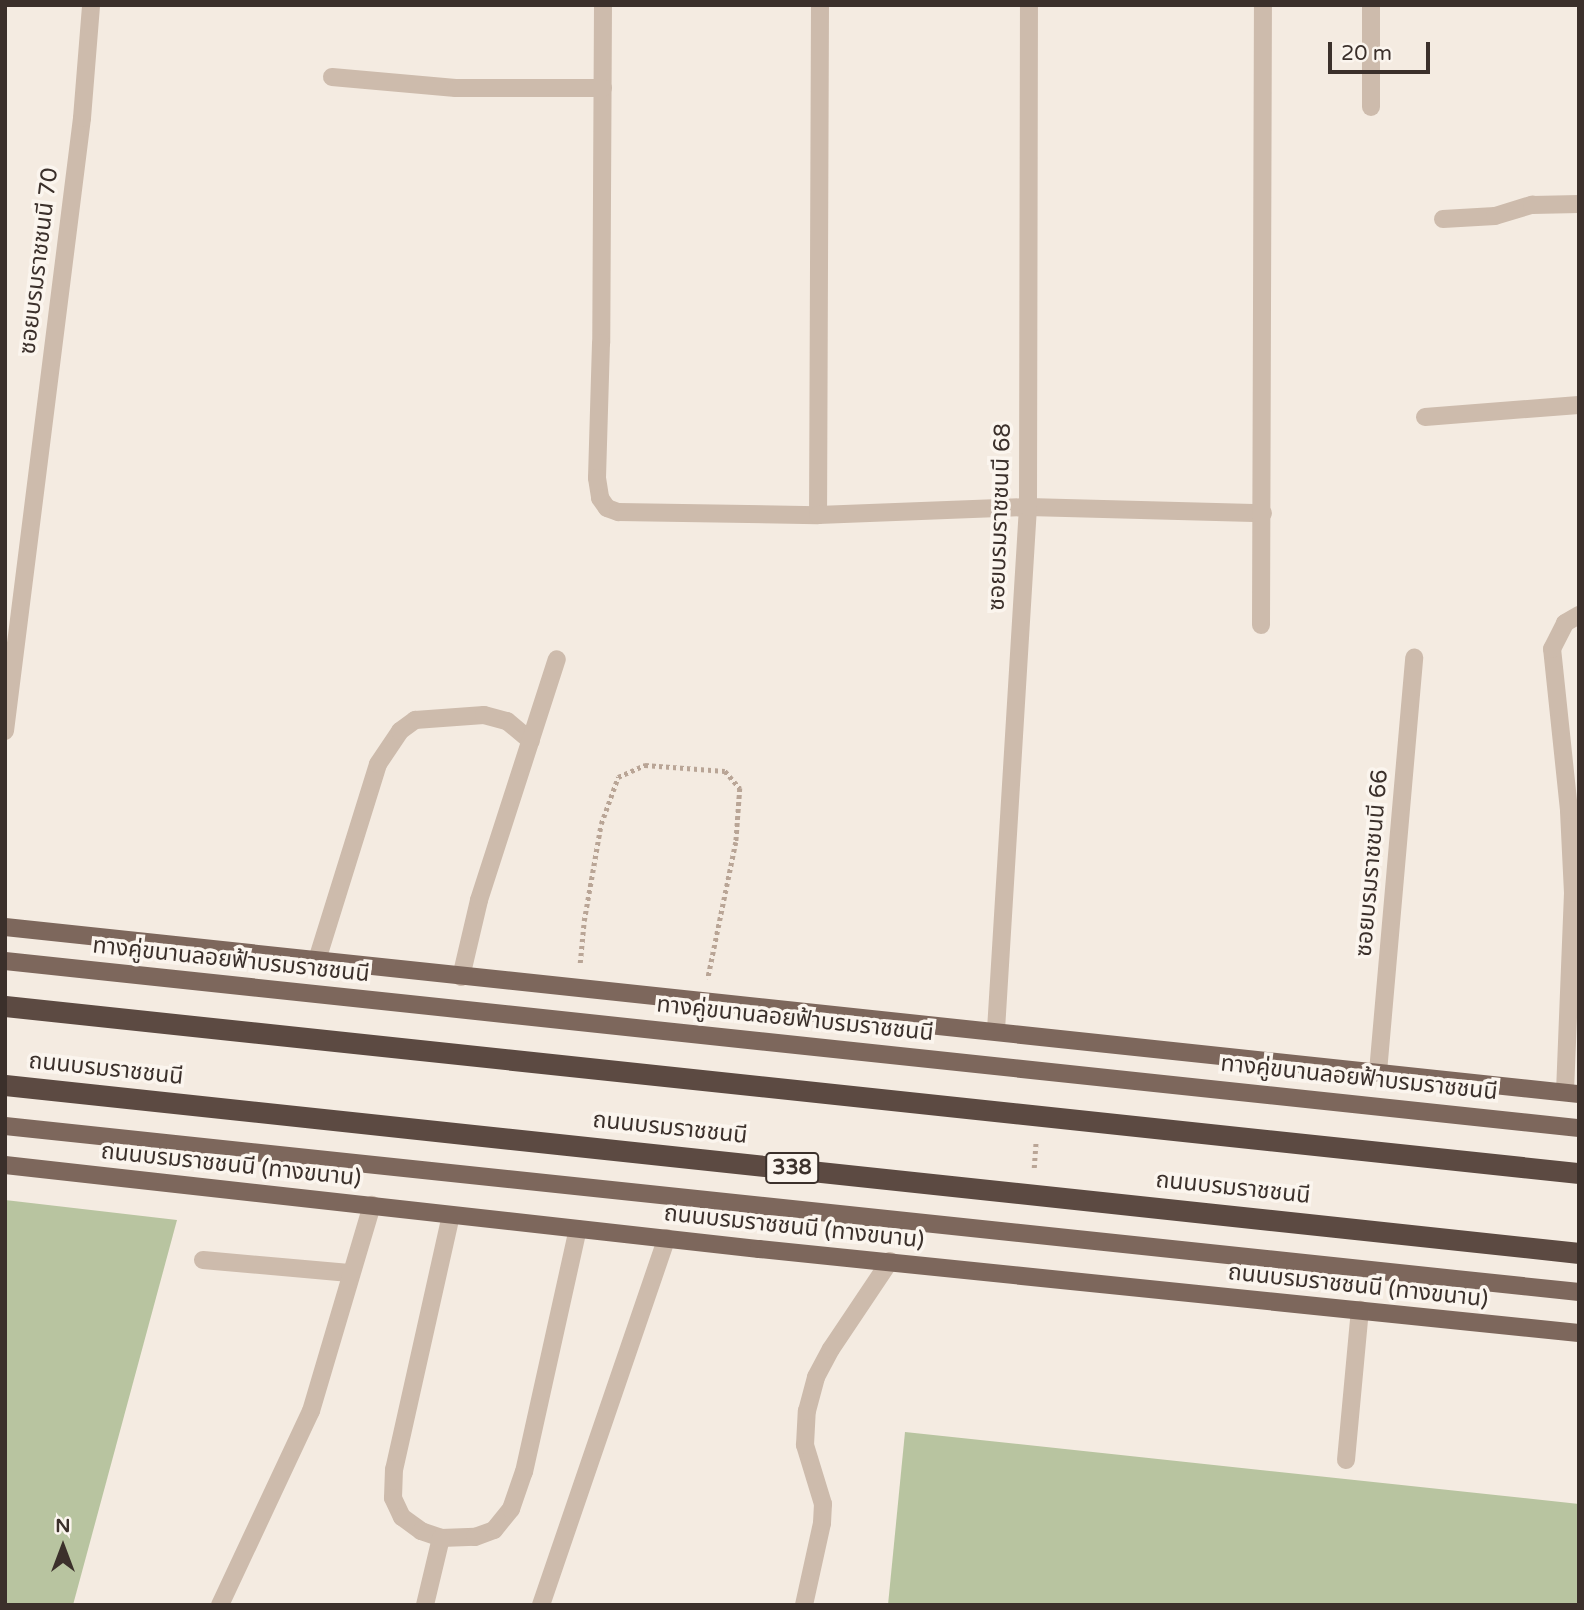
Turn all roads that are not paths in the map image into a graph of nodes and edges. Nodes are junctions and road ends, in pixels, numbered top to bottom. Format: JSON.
{"nodes":[{"id":1,"x":91,"y":5,"type":"edge"},
{"id":2,"x":603,"y":5,"type":"edge"},
{"id":3,"x":820,"y":5,"type":"edge"},
{"id":4,"x":1028,"y":5,"type":"edge"},
{"id":5,"x":1263,"y":5,"type":"edge"},
{"id":6,"x":1371,"y":5,"type":"edge"},
{"id":7,"x":332,"y":77,"type":"dead end"},
{"id":8,"x":603,"y":88,"type":"junction"},
{"id":9,"x":1371,"y":107,"type":"dead end"},
{"id":10,"x":1579,"y":204,"type":"edge"},
{"id":11,"x":1443,"y":219,"type":"dead end"},
{"id":12,"x":1579,"y":405,"type":"edge"},
{"id":13,"x":1425,"y":417,"type":"dead end"},
{"id":14,"x":1028,"y":507,"type":"junction"},
{"id":15,"x":1263,"y":513,"type":"junction"},
{"id":16,"x":818,"y":515,"type":"junction"},
{"id":17,"x":1579,"y":615,"type":"edge"},
{"id":18,"x":1261,"y":625,"type":"dead end"},
{"id":19,"x":1414,"y":658,"type":"dead end"},
{"id":20,"x":557,"y":659,"type":"dead end"},
{"id":21,"x":5,"y":731,"type":"edge"},
{"id":22,"x":531,"y":741,"type":"junction"},
{"id":23,"x":5,"y":927,"type":"edge"},
{"id":24,"x":317,"y":960,"type":"junction"},
{"id":25,"x":5,"y":961,"type":"edge"},
{"id":26,"x":461,"y":977,"type":"junction"},
{"id":27,"x":5,"y":1006,"type":"edge"},
{"id":28,"x":996,"y":1030,"type":"junction"},
{"id":29,"x":1378,"y":1072,"type":"junction"},
{"id":30,"x":5,"y":1085,"type":"edge"},
{"id":31,"x":1572,"y":1093,"type":"edge"},
{"id":32,"x":5,"y":1126,"type":"edge"},
{"id":33,"x":1579,"y":1128,"type":"edge"},
{"id":34,"x":5,"y":1165,"type":"edge"},
{"id":35,"x":1579,"y":1173,"type":"edge"},
{"id":36,"x":372,"y":1205,"type":"junction"},
{"id":37,"x":451,"y":1214,"type":"junction"},
{"id":38,"x":578,"y":1228,"type":"junction"},
{"id":39,"x":667,"y":1238,"type":"junction"},
{"id":40,"x":1579,"y":1253,"type":"edge"},
{"id":41,"x":203,"y":1260,"type":"dead end"},
{"id":42,"x":890,"y":1261,"type":"junction"},
{"id":43,"x":349,"y":1273,"type":"junction"},
{"id":44,"x":1579,"y":1292,"type":"edge"},
{"id":45,"x":1360,"y":1310,"type":"junction"},
{"id":46,"x":1579,"y":1333,"type":"edge"},
{"id":47,"x":1346,"y":1460,"type":"dead end"},
{"id":48,"x":441,"y":1538,"type":"junction"},
{"id":49,"x":220,"y":1605,"type":"edge"},
{"id":50,"x":425,"y":1605,"type":"edge"},
{"id":51,"x":541,"y":1605,"type":"edge"},
{"id":52,"x":804,"y":1605,"type":"edge"}],
"edges":[{"from":1,"to":21,"type":"street","name":"ซอยบรมราชชนนี 70"},
{"from":2,"to":8,"type":"street"},
{"from":3,"to":16,"type":"street"},
{"from":4,"to":14,"type":"street","name":"ซอยบรมราชชนนี 68"},
{"from":5,"to":15,"type":"street"},
{"from":6,"to":9,"type":"street"},
{"from":7,"to":8,"type":"street"},
{"from":8,"to":16,"type":"street"},
{"from":10,"to":11,"type":"street"},
{"from":12,"to":13,"type":"street"},
{"from":14,"to":15,"type":"street"},
{"from":14,"to":16,"type":"street"},
{"from":14,"to":28,"type":"street","name":"ซอยบรมราชชนนี 68"},
{"from":15,"to":18,"type":"street"},
{"from":17,"to":31,"type":"street"},
{"from":19,"to":29,"type":"street","name":"ซอยบรมราชชนนี 66"},
{"from":20,"to":22,"type":"street"},
{"from":22,"to":24,"type":"street"},
{"from":22,"to":26,"type":"street"},
{"from":23,"to":24,"type":"main road"},
{"from":24,"to":26,"type":"main road"},
{"from":25,"to":33,"type":"main road","name":"ทางคู่ขนานลอยฟ้าบรมราชชนนี"},
{"from":26,"to":28,"type":"main road"},
{"from":27,"to":35,"type":"highway"},
{"from":28,"to":29,"type":"main road"},
{"from":29,"to":31,"type":"main road"},
{"from":30,"to":40,"type":"highway","name":"ถนนบรมราชชนนี","number":"338"},
{"from":32,"to":44,"type":"main road","number":"338"},
{"from":34,"to":36,"type":"main road","name":"ถนนบรมราชชนนี (ทางขนาน)"},
{"from":36,"to":37,"type":"main road","name":"ถนนบรมราชชนนี (ทางขนาน)"},
{"from":36,"to":43,"type":"street"},
{"from":37,"to":38,"type":"main road","name":"ถนนบรมราชชนนี (ทางขนาน)"},
{"from":37,"to":48,"type":"street"},
{"from":38,"to":39,"type":"main road","name":"ถนนบรมราชชนนี (ทางขนาน)"},
{"from":38,"to":48,"type":"street"},
{"from":39,"to":42,"type":"main road","name":"ถนนบรมราชชนนี (ทางขนาน)"},
{"from":39,"to":51,"type":"street"},
{"from":41,"to":43,"type":"street"},
{"from":42,"to":45,"type":"main road","name":"ถนนบรมราชชนนี (ทางขนาน)"},
{"from":42,"to":52,"type":"street"},
{"from":43,"to":49,"type":"street"},
{"from":45,"to":46,"type":"main road","name":"ถนนบรมราชชนนี (ทางขนาน)"},
{"from":45,"to":47,"type":"street"},
{"from":48,"to":50,"type":"street"}]}
